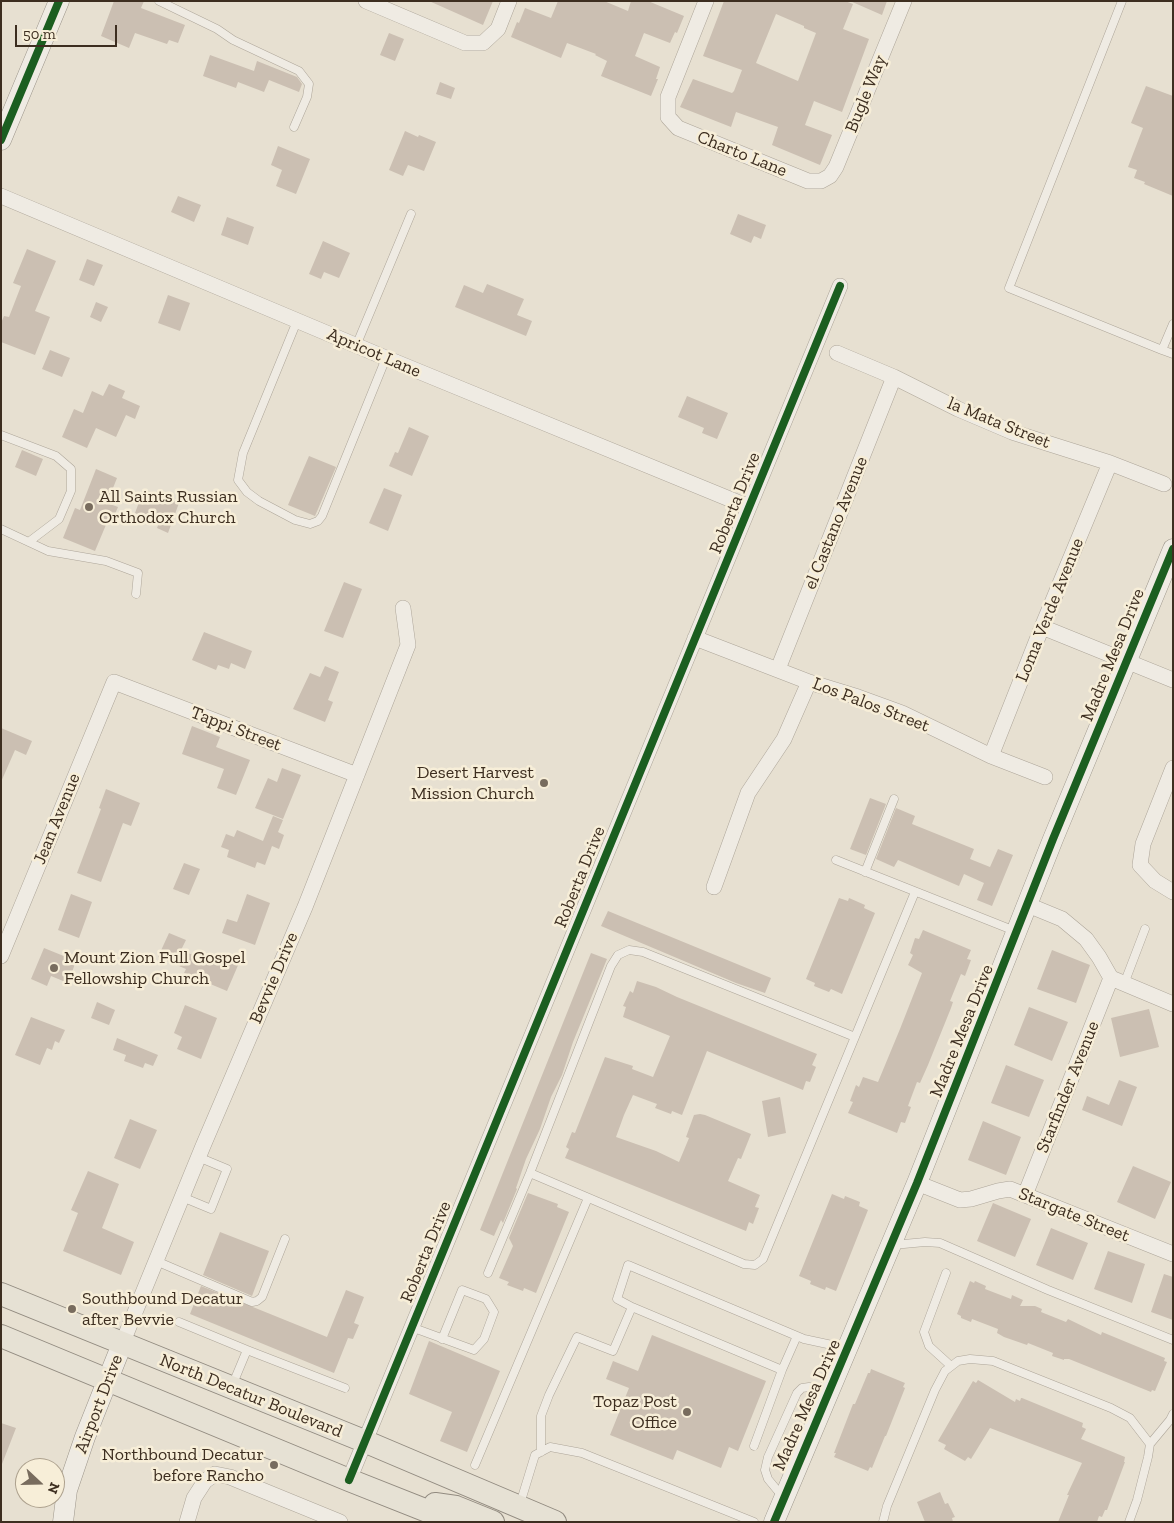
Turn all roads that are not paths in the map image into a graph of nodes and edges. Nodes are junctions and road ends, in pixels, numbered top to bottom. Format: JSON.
{"nodes":[{"id":1,"x":59,"y":1,"type":"edge"},
{"id":2,"x":159,"y":1,"type":"edge"},
{"id":3,"x":366,"y":1,"type":"edge"},
{"id":4,"x":509,"y":1,"type":"edge"},
{"id":5,"x":706,"y":1,"type":"edge"},
{"id":6,"x":904,"y":1,"type":"edge"},
{"id":7,"x":1121,"y":2,"type":"edge"},
{"id":8,"x":294,"y":127,"type":"dead end"},
{"id":9,"x":1,"y":140,"type":"edge"},
{"id":10,"x":821,"y":181,"type":"joint"},
{"id":11,"x":1,"y":196,"type":"edge"},
{"id":12,"x":411,"y":214,"type":"dead end"},
{"id":13,"x":840,"y":286,"type":"dead end"},
{"id":14,"x":297,"y":320,"type":"junction"},
{"id":15,"x":1173,"y":324,"type":"edge"},
{"id":16,"x":356,"y":346,"type":"junction"},
{"id":17,"x":1162,"y":350,"type":"junction"},
{"id":18,"x":837,"y":353,"type":"dead end"},
{"id":19,"x":1173,"y":354,"type":"edge"},
{"id":20,"x":386,"y":358,"type":"junction"},
{"id":21,"x":894,"y":377,"type":"junction"},
{"id":22,"x":1,"y":435,"type":"edge"},
{"id":23,"x":1110,"y":463,"type":"junction"},
{"id":24,"x":1164,"y":484,"type":"dead end"},
{"id":25,"x":749,"y":507,"type":"junction"},
{"id":26,"x":1,"y":529,"type":"edge"},
{"id":27,"x":30,"y":541,"type":"junction"},
{"id":28,"x":1173,"y":549,"type":"edge"},
{"id":29,"x":136,"y":594,"type":"dead end"},
{"id":30,"x":403,"y":608,"type":"dead end"},
{"id":31,"x":1042,"y":627,"type":"junction"},
{"id":32,"x":695,"y":638,"type":"junction"},
{"id":33,"x":1126,"y":661,"type":"junction"},
{"id":34,"x":778,"y":669,"type":"junction"},
{"id":35,"x":1173,"y":680,"type":"edge"},
{"id":36,"x":114,"y":682,"type":"joint"},
{"id":37,"x":809,"y":682,"type":"junction"},
{"id":38,"x":991,"y":756,"type":"junction"},
{"id":39,"x":1173,"y":768,"type":"edge"},
{"id":40,"x":358,"y":775,"type":"junction"},
{"id":41,"x":1045,"y":777,"type":"dead end"},
{"id":42,"x":894,"y":799,"type":"dead end"},
{"id":43,"x":836,"y":860,"type":"dead end"},
{"id":44,"x":865,"y":872,"type":"junction"},
{"id":45,"x":714,"y":887,"type":"dead end"},
{"id":46,"x":915,"y":892,"type":"junction"},
{"id":47,"x":1173,"y":892,"type":"edge"},
{"id":48,"x":1028,"y":906,"type":"junction"},
{"id":49,"x":1145,"y":929,"type":"dead end"},
{"id":50,"x":1017,"y":932,"type":"junction"},
{"id":51,"x":1,"y":956,"type":"edge"},
{"id":52,"x":1117,"y":981,"type":"junction"},
{"id":53,"x":1173,"y":1004,"type":"edge"},
{"id":54,"x":855,"y":1038,"type":"junction"},
{"id":55,"x":198,"y":1157,"type":"junction"},
{"id":56,"x":530,"y":1173,"type":"junction"},
{"id":57,"x":918,"y":1183,"type":"junction"},
{"id":58,"x":1025,"y":1195,"type":"junction"},
{"id":59,"x":182,"y":1197,"type":"junction"},
{"id":60,"x":588,"y":1198,"type":"junction"},
{"id":61,"x":285,"y":1239,"type":"dead end"},
{"id":62,"x":892,"y":1245,"type":"junction"},
{"id":63,"x":1173,"y":1254,"type":"edge"},
{"id":64,"x":156,"y":1261,"type":"junction"},
{"id":65,"x":488,"y":1273,"type":"dead end"},
{"id":66,"x":946,"y":1273,"type":"dead end"},
{"id":67,"x":1,"y":1294,"type":"edge"},
{"id":68,"x":632,"y":1307,"type":"junction"},
{"id":69,"x":179,"y":1322,"type":"dead end"},
{"id":70,"x":411,"y":1327,"type":"junction"},
{"id":71,"x":1,"y":1336,"type":"edge"},
{"id":72,"x":797,"y":1336,"type":"junction"},
{"id":73,"x":442,"y":1339,"type":"junction"},
{"id":74,"x":1173,"y":1340,"type":"edge"},
{"id":75,"x":122,"y":1344,"type":"junction"},
{"id":76,"x":848,"y":1349,"type":"junction"},
{"id":77,"x":247,"y":1350,"type":"junction"},
{"id":78,"x":951,"y":1366,"type":"junction"},
{"id":79,"x":782,"y":1370,"type":"junction"},
{"id":80,"x":108,"y":1380,"type":"junction"},
{"id":81,"x":231,"y":1388,"type":"junction"},
{"id":82,"x":345,"y":1388,"type":"dead end"},
{"id":83,"x":830,"y":1390,"type":"junction"},
{"id":84,"x":1173,"y":1414,"type":"edge"},
{"id":85,"x":364,"y":1441,"type":"junction"},
{"id":86,"x":1150,"y":1444,"type":"junction"},
{"id":87,"x":754,"y":1446,"type":"dead end"},
{"id":88,"x":541,"y":1452,"type":"junction"},
{"id":89,"x":475,"y":1465,"type":"dead end"},
{"id":90,"x":349,"y":1480,"type":"junction"},
{"id":91,"x":783,"y":1498,"type":"junction"},
{"id":92,"x":400,"y":1500,"type":"junction"},
{"id":93,"x":514,"y":1514,"type":"edge"},
{"id":94,"x":63,"y":1522,"type":"edge"},
{"id":95,"x":187,"y":1522,"type":"edge"},
{"id":96,"x":340,"y":1522,"type":"edge"},
{"id":97,"x":454,"y":1522,"type":"edge"},
{"id":98,"x":492,"y":1522,"type":"edge"},
{"id":99,"x":555,"y":1522,"type":"edge"},
{"id":100,"x":754,"y":1522,"type":"edge"},
{"id":101,"x":774,"y":1522,"type":"edge"},
{"id":102,"x":883,"y":1522,"type":"edge"},
{"id":103,"x":1129,"y":1522,"type":"edge"}],
"edges":[{"from":1,"to":9,"type":"street"},
{"from":2,"to":8,"type":"lane"},
{"from":3,"to":4,"type":"street"},
{"from":5,"to":10,"type":"street","name":"Charto Lane"},
{"from":6,"to":10,"type":"street","name":"Bugle Way"},
{"from":7,"to":17,"type":"lane"},
{"from":11,"to":14,"type":"street","name":"Apricot Lane"},
{"from":12,"to":16,"type":"lane"},
{"from":13,"to":25,"type":"street","name":"Roberta Drive"},
{"from":14,"to":16,"type":"street","name":"Apricot Lane"},
{"from":14,"to":20,"type":"lane"},
{"from":15,"to":17,"type":"lane"},
{"from":16,"to":20,"type":"street","name":"Apricot Lane"},
{"from":17,"to":19,"type":"lane"},
{"from":18,"to":21,"type":"street","name":"la Mata Street"},
{"from":20,"to":25,"type":"street","name":"Apricot Lane"},
{"from":21,"to":23,"type":"street","name":"la Mata Street"},
{"from":21,"to":34,"type":"street","name":"el Castano Avenue"},
{"from":22,"to":27,"type":"lane"},
{"from":23,"to":24,"type":"street","name":"la Mata Street"},
{"from":23,"to":31,"type":"street","name":"Loma Verde Avenue"},
{"from":25,"to":32,"type":"street","name":"Roberta Drive"},
{"from":26,"to":27,"type":"lane"},
{"from":27,"to":29,"type":"lane"},
{"from":28,"to":33,"type":"street","name":"Madre Mesa Drive"},
{"from":30,"to":40,"type":"street","name":"Bevvie Drive"},
{"from":31,"to":33,"type":"street"},
{"from":31,"to":38,"type":"street","name":"Loma Verde Avenue"},
{"from":32,"to":34,"type":"street","name":"Los Palos Street"},
{"from":32,"to":70,"type":"street","name":"Roberta Drive"},
{"from":33,"to":35,"type":"street"},
{"from":33,"to":48,"type":"street","name":"Madre Mesa Drive"},
{"from":34,"to":37,"type":"street","name":"Los Palos Street"},
{"from":36,"to":40,"type":"street","name":"Tappi Street"},
{"from":36,"to":51,"type":"street","name":"Jean Avenue"},
{"from":37,"to":38,"type":"street","name":"Los Palos Street"},
{"from":37,"to":45,"type":"street"},
{"from":38,"to":41,"type":"street","name":"Los Palos Street"},
{"from":39,"to":47,"type":"street"},
{"from":40,"to":55,"type":"street","name":"Bevvie Drive"},
{"from":42,"to":44,"type":"lane"},
{"from":43,"to":44,"type":"lane"},
{"from":44,"to":46,"type":"lane"},
{"from":46,"to":50,"type":"lane"},
{"from":46,"to":54,"type":"lane"},
{"from":48,"to":50,"type":"street","name":"Madre Mesa Drive"},
{"from":48,"to":52,"type":"street"},
{"from":49,"to":52,"type":"lane"},
{"from":50,"to":57,"type":"street","name":"Madre Mesa Drive"},
{"from":52,"to":53,"type":"street"},
{"from":52,"to":58,"type":"street","name":"Starfinder Avenue"},
{"from":54,"to":56,"type":"lane"},
{"from":54,"to":60,"type":"lane"},
{"from":55,"to":59,"type":"street","name":"Bevvie Drive"},
{"from":55,"to":59,"type":"lane"},
{"from":56,"to":60,"type":"lane"},
{"from":56,"to":65,"type":"lane"},
{"from":57,"to":58,"type":"street","name":"Stargate Street"},
{"from":57,"to":62,"type":"street","name":"Madre Mesa Drive"},
{"from":58,"to":63,"type":"street","name":"Stargate Street"},
{"from":59,"to":64,"type":"street","name":"Bevvie Drive"},
{"from":60,"to":89,"type":"lane"},
{"from":61,"to":64,"type":"lane"},
{"from":62,"to":74,"type":"lane"},
{"from":62,"to":76,"type":"street","name":"Madre Mesa Drive"},
{"from":64,"to":75,"type":"street","name":"Bevvie Drive"},
{"from":66,"to":78,"type":"lane"},
{"from":67,"to":75,"type":"main road","name":"North Decatur Boulevard"},
{"from":68,"to":72,"type":"lane"},
{"from":68,"to":79,"type":"lane"},
{"from":68,"to":88,"type":"lane"},
{"from":69,"to":77,"type":"lane"},
{"from":70,"to":73,"type":"lane"},
{"from":70,"to":85,"type":"street","name":"Roberta Drive"},
{"from":71,"to":80,"type":"main road"},
{"from":72,"to":76,"type":"lane"},
{"from":72,"to":79,"type":"lane"},
{"from":73,"to":73,"type":"lane"},
{"from":75,"to":80,"type":"street","name":"Airport Drive"},
{"from":75,"to":81,"type":"main road","name":"North Decatur Boulevard"},
{"from":76,"to":83,"type":"street","name":"Madre Mesa Drive"},
{"from":77,"to":81,"type":"lane"},
{"from":77,"to":82,"type":"lane"},
{"from":78,"to":86,"type":"lane"},
{"from":78,"to":102,"type":"lane"},
{"from":79,"to":87,"type":"lane"},
{"from":80,"to":90,"type":"main road"},
{"from":80,"to":94,"type":"street","name":"Airport Drive"},
{"from":81,"to":85,"type":"main road","name":"North Decatur Boulevard"},
{"from":83,"to":91,"type":"street","name":"Madre Mesa Drive"},
{"from":83,"to":91,"type":"lane"},
{"from":84,"to":86,"type":"lane"},
{"from":85,"to":90,"type":"street","name":"Roberta Drive"},
{"from":85,"to":93,"type":"main road","name":"North Decatur Boulevard"},
{"from":86,"to":103,"type":"lane"},
{"from":88,"to":93,"type":"lane"},
{"from":88,"to":100,"type":"lane"},
{"from":90,"to":92,"type":"main road"},
{"from":91,"to":101,"type":"street","name":"Madre Mesa Drive"},
{"from":92,"to":97,"type":"main road"},
{"from":92,"to":98,"type":"main road"},
{"from":93,"to":99,"type":"main road","name":"North Decatur Boulevard"},
{"from":95,"to":96,"type":"street"}]}
